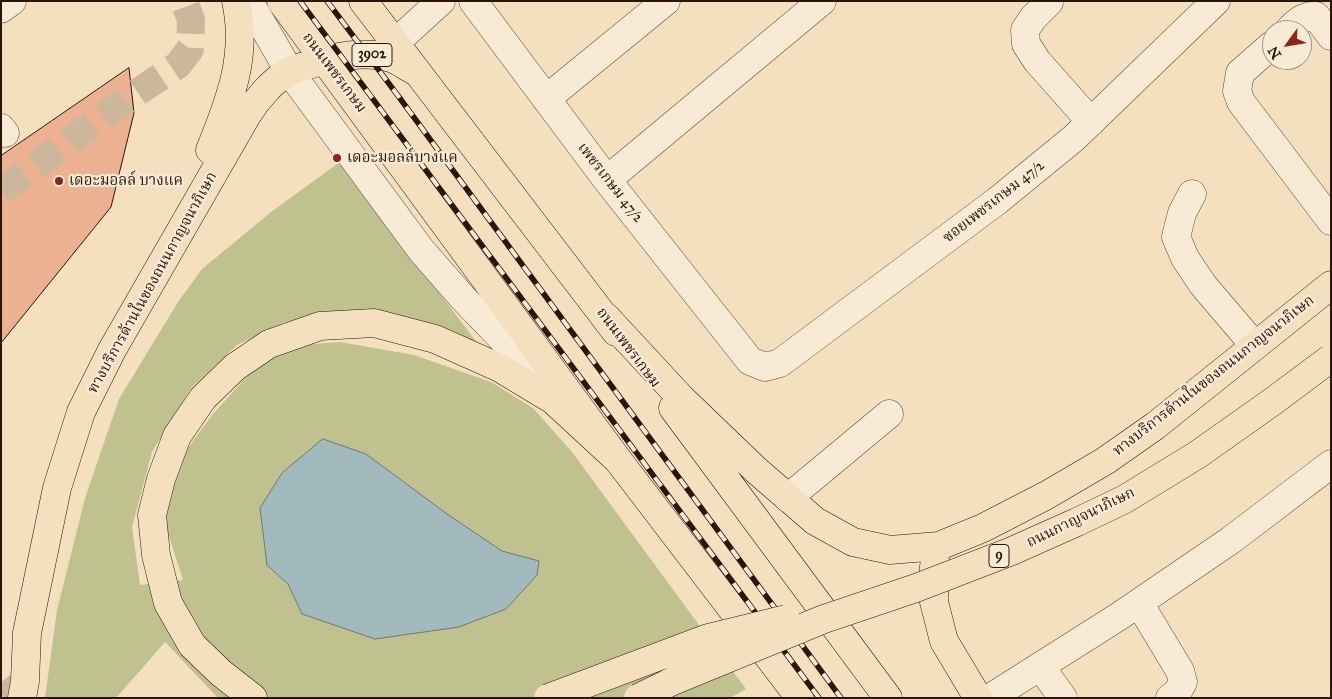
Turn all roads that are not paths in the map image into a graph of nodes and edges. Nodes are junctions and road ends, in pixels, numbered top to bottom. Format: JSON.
{"nodes":[{"id":1,"x":12,"y":1,"type":"edge"},
{"id":2,"x":236,"y":1,"type":"edge"},
{"id":3,"x":249,"y":1,"type":"edge"},
{"id":4,"x":281,"y":1,"type":"edge"},
{"id":5,"x":363,"y":1,"type":"edge"},
{"id":6,"x":442,"y":1,"type":"edge"},
{"id":7,"x":474,"y":1,"type":"edge"},
{"id":8,"x":666,"y":1,"type":"edge"},
{"id":9,"x":822,"y":1,"type":"edge"},
{"id":10,"x":1216,"y":1,"type":"edge"},
{"id":11,"x":1049,"y":2,"type":"edge"},
{"id":12,"x":1,"y":9,"type":"edge"},
{"id":13,"x":1300,"y":20,"type":"edge"},
{"id":14,"x":1331,"y":36,"type":"edge"},
{"id":15,"x":395,"y":44,"type":"junction"},
{"id":16,"x":1262,"y":54,"type":"edge"},
{"id":17,"x":324,"y":60,"type":"junction"},
{"id":18,"x":289,"y":71,"type":"junction"},
{"id":19,"x":416,"y":72,"type":"junction"},
{"id":20,"x":546,"y":99,"type":"junction"},
{"id":21,"x":1091,"y":122,"type":"junction"},
{"id":22,"x":607,"y":180,"type":"junction"},
{"id":23,"x":1192,"y":194,"type":"dead end"},
{"id":24,"x":1331,"y":221,"type":"edge"},
{"id":25,"x":169,"y":250,"type":"junction"},
{"id":26,"x":1331,"y":285,"type":"edge"},
{"id":27,"x":606,"y":317,"type":"junction"},
{"id":28,"x":1255,"y":346,"type":"junction"},
{"id":29,"x":1331,"y":358,"type":"edge"},
{"id":30,"x":750,"y":361,"type":"joint"},
{"id":31,"x":570,"y":395,"type":"junction"},
{"id":32,"x":889,"y":414,"type":"dead end"},
{"id":33,"x":618,"y":460,"type":"junction"},
{"id":34,"x":1331,"y":464,"type":"edge"},
{"id":35,"x":788,"y":498,"type":"junction"},
{"id":36,"x":939,"y":546,"type":"junction"},
{"id":37,"x":916,"y":588,"type":"junction"},
{"id":38,"x":1139,"y":603,"type":"junction"},
{"id":39,"x":1040,"y":666,"type":"junction"},
{"id":40,"x":22,"y":698,"type":"tunnel mouth"},
{"id":41,"x":253,"y":698,"type":"edge"},
{"id":42,"x":548,"y":698,"type":"edge"},
{"id":43,"x":638,"y":698,"type":"edge"},
{"id":44,"x":800,"y":698,"type":"edge"},
{"id":45,"x":888,"y":698,"type":"edge"},
{"id":46,"x":978,"y":698,"type":"edge"},
{"id":47,"x":990,"y":698,"type":"edge"},
{"id":48,"x":1062,"y":698,"type":"edge"},
{"id":49,"x":1170,"y":698,"type":"edge"}],
"edges":[{"from":1,"to":12,"type":"street"},
{"from":2,"to":25,"type":"main road"},
{"from":3,"to":18,"type":"street"},
{"from":4,"to":17,"type":"main road","name":"ถนนเพชรเกษม"},
{"from":5,"to":15,"type":"main road","name":"ถนนเพชรเกษม"},
{"from":6,"to":15,"type":"street"},
{"from":7,"to":20,"type":"street","name":"เพชรเกษม 47/2"},
{"from":8,"to":20,"type":"street"},
{"from":9,"to":22,"type":"street"},
{"from":10,"to":21,"type":"street","name":"ซอยเพชรเกษม 47/2"},
{"from":11,"to":21,"type":"street"},
{"from":13,"to":14,"type":"street"},
{"from":15,"to":19,"type":"main road","name":"ถนนเพชรเกษม"},
{"from":16,"to":24,"type":"street"},
{"from":17,"to":18,"type":"main road","name":"ทางบริการด้านในของถนนกาญจนาภิเษก","number":"3902"},
{"from":17,"to":19,"type":"main road","number":"3902"},
{"from":17,"to":31,"type":"main road","name":"ถนนเพชรเกษม"},
{"from":18,"to":25,"type":"main road","name":"ทางบริการด้านในของถนนกาญจนาภิเษก","number":"3902"},
{"from":18,"to":31,"type":"street"},
{"from":19,"to":27,"type":"main road","name":"ถนนเพชรเกษม"},
{"from":20,"to":22,"type":"street","name":"เพชรเกษม 47/2"},
{"from":21,"to":30,"type":"street","name":"ซอยเพชรเกษม 47/2"},
{"from":22,"to":30,"type":"street","name":"เพชรเกษม 47/2"},
{"from":23,"to":28,"type":"street"},
{"from":25,"to":40,"type":"main road","name":"ทางบริการด้านในของถนนกาญจนาภิเษก","number":"3902"},
{"from":26,"to":28,"type":"main road","name":"ทางบริการด้านในของถนนกาญจนาภิเษก"},
{"from":27,"to":35,"type":"main road","name":"ทางบริการด้านในของถนนกาญจนาภิเษก"},
{"from":27,"to":45,"type":"main road","name":"ถนนเพชรเกษม"},
{"from":28,"to":36,"type":"main road","name":"ทางบริการด้านในของถนนกาญจนาภิเษก"},
{"from":29,"to":37,"type":"main road","name":"ถนนกาญจนาภิเษก","number":"9","bridge":true},
{"from":31,"to":33,"type":"main road","name":"ถนนเพชรเกษม"},
{"from":32,"to":35,"type":"street"},
{"from":33,"to":41,"type":"main road"},
{"from":33,"to":44,"type":"main road","name":"ถนนเพชรเกษม"},
{"from":34,"to":38,"type":"street"},
{"from":35,"to":36,"type":"main road","name":"ทางบริการด้านในของถนนกาญจนาภิเษก"},
{"from":36,"to":46,"type":"main road"},
{"from":37,"to":42,"type":"main road","bridge":true},
{"from":37,"to":43,"type":"main road","name":"ถนนกาญจนาภิเษก","number":"9","bridge":true},
{"from":38,"to":39,"type":"street"},
{"from":38,"to":49,"type":"street"},
{"from":39,"to":47,"type":"street"},
{"from":39,"to":48,"type":"street"}]}
